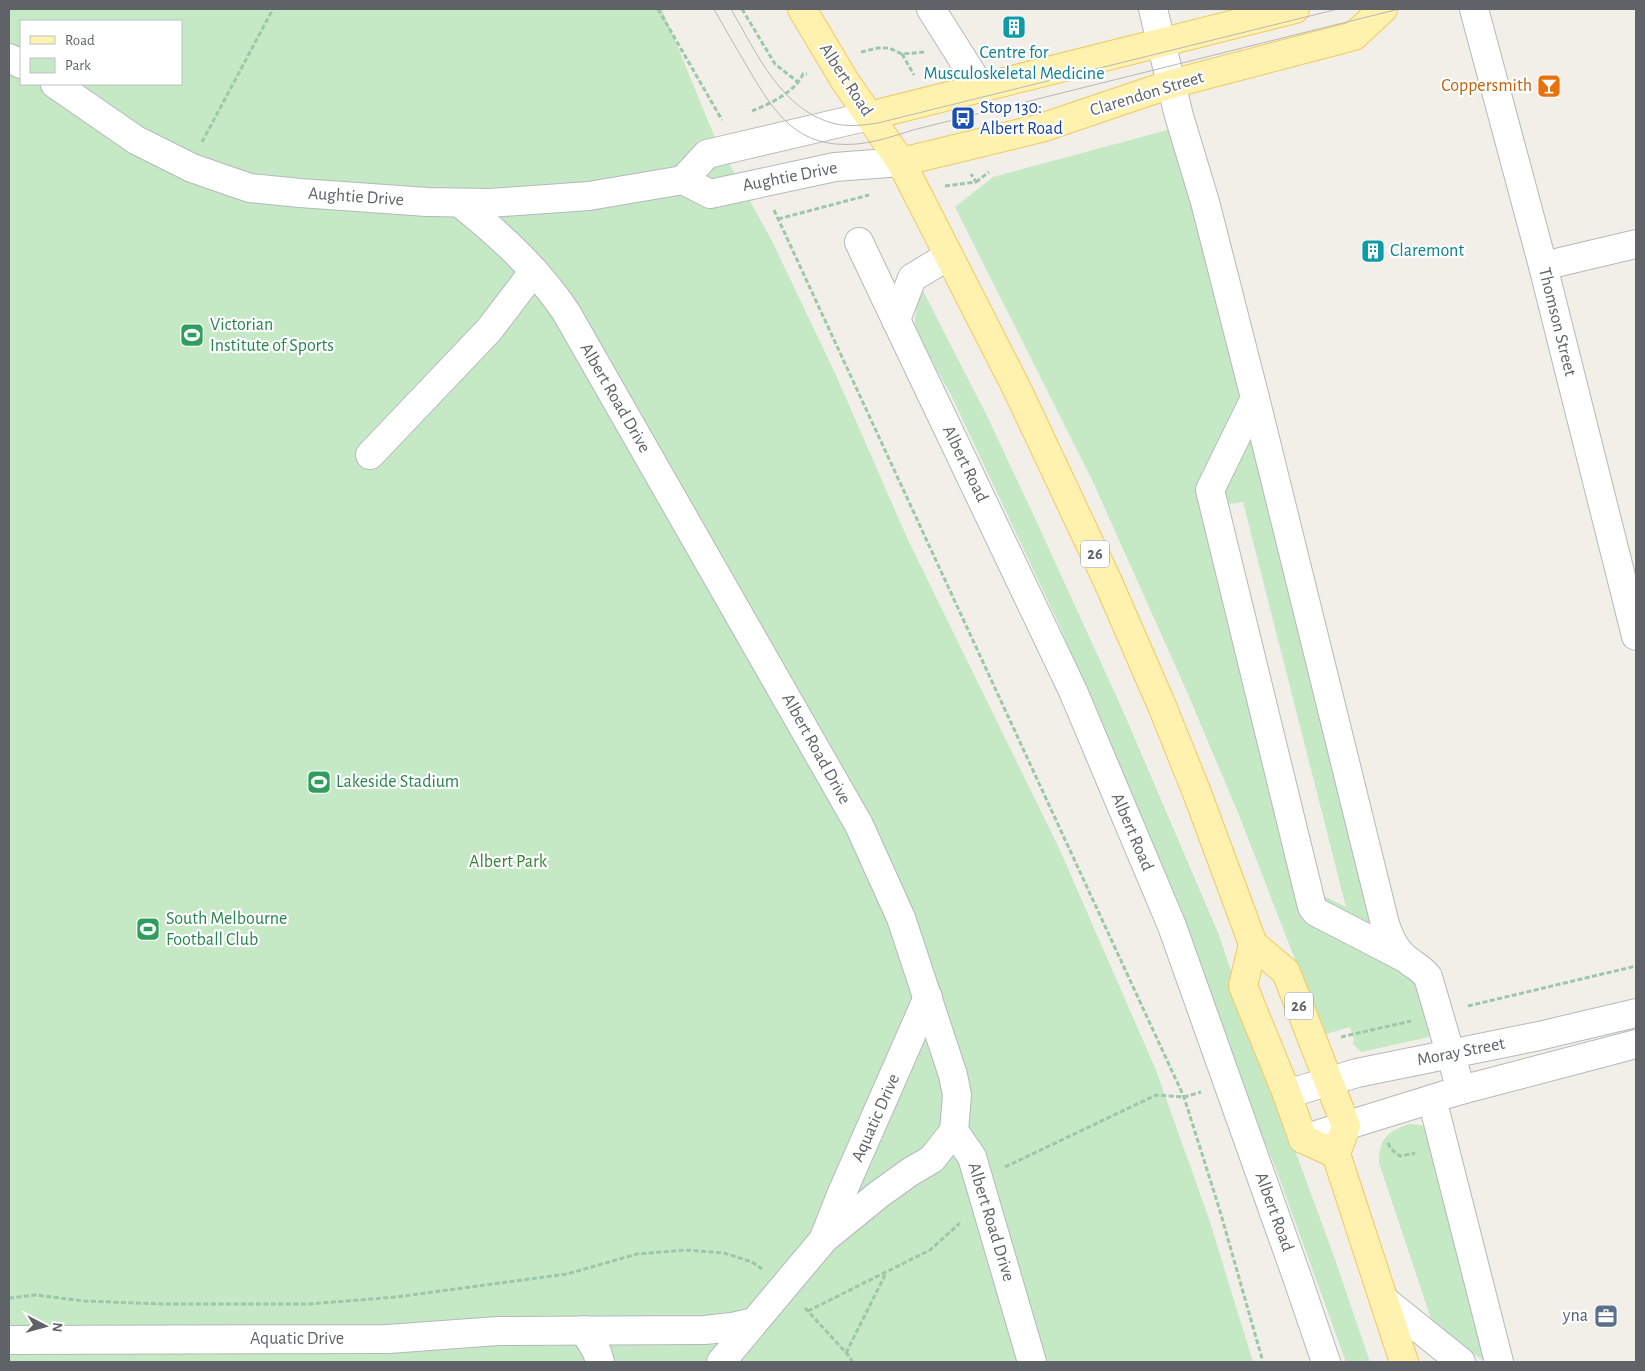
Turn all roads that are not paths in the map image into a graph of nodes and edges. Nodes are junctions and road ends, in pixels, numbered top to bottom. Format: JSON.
{"nodes":[{"id":1,"x":802,"y":9,"type":"edge"},
{"id":2,"x":931,"y":9,"type":"edge"},
{"id":3,"x":1153,"y":9,"type":"edge"},
{"id":4,"x":1295,"y":9,"type":"edge"},
{"id":5,"x":1383,"y":9,"type":"edge"},
{"id":6,"x":1474,"y":9,"type":"edge"},
{"id":7,"x":1161,"y":42,"type":"junction"},
{"id":8,"x":1171,"y":84,"type":"junction"},
{"id":9,"x":56,"y":85,"type":"edge"},
{"id":10,"x":981,"y":88,"type":"junction"},
{"id":11,"x":869,"y":116,"type":"junction"},
{"id":12,"x":901,"y":162,"type":"junction"},
{"id":13,"x":682,"y":180,"type":"junction"},
{"id":14,"x":460,"y":203,"type":"junction"},
{"id":15,"x":859,"y":242,"type":"dead end"},
{"id":16,"x":1636,"y":244,"type":"edge"},
{"id":17,"x":948,"y":256,"type":"junction"},
{"id":18,"x":1543,"y":266,"type":"junction"},
{"id":19,"x":534,"y":271,"type":"junction"},
{"id":20,"x":896,"y":320,"type":"junction"},
{"id":21,"x":1256,"y":398,"type":"junction"},
{"id":22,"x":370,"y":455,"type":"dead end"},
{"id":23,"x":1636,"y":636,"type":"edge"},
{"id":24,"x":1253,"y":944,"type":"junction"},
{"id":25,"x":1406,"y":959,"type":"junction"},
{"id":26,"x":928,"y":997,"type":"junction"},
{"id":27,"x":1636,"y":1013,"type":"edge"},
{"id":28,"x":1636,"y":1044,"type":"edge"},
{"id":29,"x":1450,"y":1054,"type":"junction"},
{"id":30,"x":1328,"y":1081,"type":"junction"},
{"id":31,"x":1461,"y":1090,"type":"junction"},
{"id":32,"x":1287,"y":1094,"type":"junction"},
{"id":33,"x":1432,"y":1099,"type":"junction"},
{"id":34,"x":1346,"y":1126,"type":"junction"},
{"id":35,"x":954,"y":1131,"type":"junction"},
{"id":36,"x":1303,"y":1139,"type":"junction"},
{"id":37,"x":1336,"y":1154,"type":"junction"},
{"id":38,"x":824,"y":1239,"type":"junction"},
{"id":39,"x":1384,"y":1300,"type":"junction"},
{"id":40,"x":753,"y":1322,"type":"junction"},
{"id":41,"x":584,"y":1330,"type":"junction"},
{"id":42,"x":9,"y":1340,"type":"edge"},
{"id":43,"x":600,"y":1362,"type":"edge"},
{"id":44,"x":721,"y":1362,"type":"edge"},
{"id":45,"x":1032,"y":1362,"type":"edge"},
{"id":46,"x":1326,"y":1362,"type":"edge"},
{"id":47,"x":1404,"y":1362,"type":"edge"},
{"id":48,"x":1461,"y":1362,"type":"edge"},
{"id":49,"x":1499,"y":1362,"type":"edge"}],
"edges":[{"from":1,"to":11,"type":"main road","name":"Albert Road","number":"26"},
{"from":2,"to":10,"type":"street"},
{"from":3,"to":7,"type":"street"},
{"from":4,"to":7,"type":"main road"},
{"from":5,"to":8,"type":"main road","name":"Clarendon Street"},
{"from":6,"to":18,"type":"street","name":"Thomson Street"},
{"from":7,"to":8,"type":"street"},
{"from":7,"to":10,"type":"main road"},
{"from":8,"to":12,"type":"main road","name":"Clarendon Street"},
{"from":8,"to":21,"type":"street"},
{"from":9,"to":14,"type":"street","name":"Aughtie Drive"},
{"from":10,"to":11,"type":"main road"},
{"from":11,"to":12,"type":"main road","name":"Albert Road","number":"26"},
{"from":11,"to":13,"type":"street"},
{"from":12,"to":13,"type":"street","name":"Aughtie Drive"},
{"from":12,"to":17,"type":"main road","name":"Albert Road","number":"26"},
{"from":13,"to":14,"type":"street","name":"Aughtie Drive"},
{"from":14,"to":19,"type":"street","name":"Albert Road Drive"},
{"from":15,"to":20,"type":"street","name":"Albert Road"},
{"from":16,"to":18,"type":"street"},
{"from":17,"to":20,"type":"street"},
{"from":17,"to":24,"type":"main road","name":"Albert Road","number":"26"},
{"from":18,"to":23,"type":"street","name":"Thomson Street"},
{"from":19,"to":22,"type":"street"},
{"from":19,"to":26,"type":"street","name":"Albert Road Drive"},
{"from":20,"to":46,"type":"street","name":"Albert Road"},
{"from":21,"to":25,"type":"street"},
{"from":21,"to":25,"type":"street"},
{"from":24,"to":30,"type":"main road","name":"Albert Road","number":"26"},
{"from":24,"to":32,"type":"main road"},
{"from":25,"to":29,"type":"street"},
{"from":26,"to":35,"type":"street","name":"Albert Road Drive"},
{"from":26,"to":38,"type":"street","name":"Aquatic Drive"},
{"from":27,"to":29,"type":"street","name":"Moray Street"},
{"from":28,"to":31,"type":"street","name":"Moray Street"},
{"from":29,"to":30,"type":"street","name":"Moray Street"},
{"from":29,"to":31,"type":"street"},
{"from":30,"to":32,"type":"street","name":"Moray Street"},
{"from":30,"to":34,"type":"main road","name":"Albert Road","number":"26"},
{"from":31,"to":33,"type":"street","name":"Moray Street"},
{"from":32,"to":36,"type":"main road"},
{"from":33,"to":34,"type":"street","name":"Moray Street"},
{"from":33,"to":49,"type":"street"},
{"from":34,"to":36,"type":"street","name":"Moray Street"},
{"from":34,"to":37,"type":"main road"},
{"from":35,"to":38,"type":"street","name":"Aquatic Drive"},
{"from":35,"to":45,"type":"street","name":"Albert Road Drive"},
{"from":36,"to":37,"type":"main road"},
{"from":37,"to":39,"type":"main road"},
{"from":38,"to":40,"type":"street","name":"Aquatic Drive"},
{"from":39,"to":47,"type":"main road"},
{"from":39,"to":48,"type":"street"},
{"from":40,"to":41,"type":"street","name":"Aquatic Drive"},
{"from":40,"to":44,"type":"street","name":"Aquatic Drive"},
{"from":41,"to":42,"type":"street","name":"Aquatic Drive"},
{"from":41,"to":43,"type":"street"}]}
